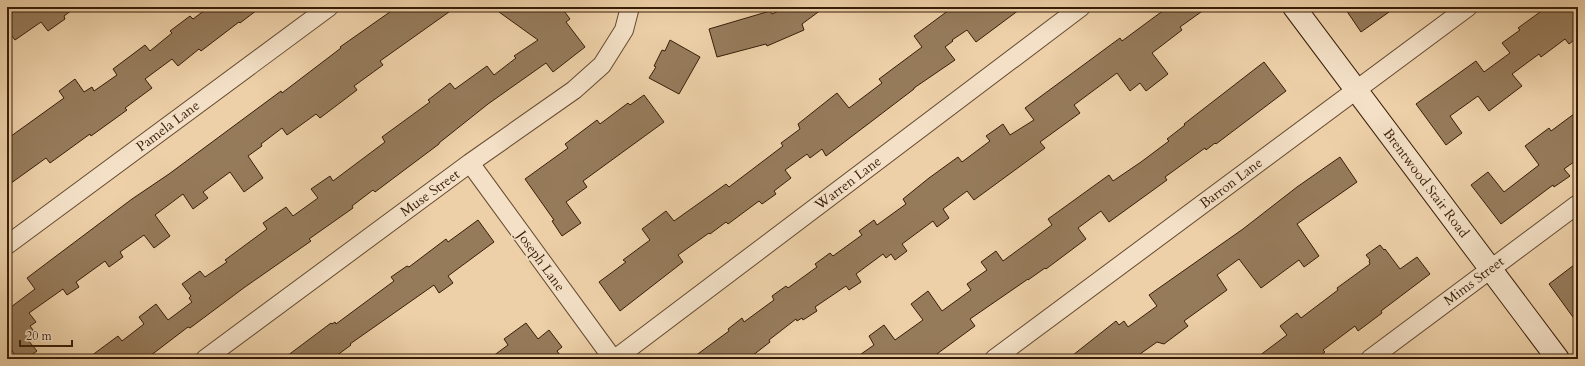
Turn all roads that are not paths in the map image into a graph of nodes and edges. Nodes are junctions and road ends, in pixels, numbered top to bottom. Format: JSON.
{"nodes":[{"id":1,"x":329,"y":7,"type":"edge"},
{"id":2,"x":630,"y":7,"type":"edge"},
{"id":3,"x":1081,"y":7,"type":"edge"},
{"id":4,"x":1294,"y":7,"type":"edge"},
{"id":5,"x":1468,"y":7,"type":"edge"},
{"id":6,"x":1357,"y":90,"type":"junction"},
{"id":7,"x":470,"y":163,"type":"junction"},
{"id":8,"x":1578,"y":204,"type":"edge"},
{"id":9,"x":7,"y":245,"type":"edge"},
{"id":10,"x":1491,"y":269,"type":"junction"},
{"id":11,"x":205,"y":359,"type":"edge"},
{"id":12,"x":614,"y":359,"type":"edge"},
{"id":13,"x":994,"y":359,"type":"edge"},
{"id":14,"x":1370,"y":359,"type":"edge"},
{"id":15,"x":1558,"y":359,"type":"edge"}],
"edges":[{"from":1,"to":9,"type":"street","name":"Pamela Lane"},
{"from":2,"to":7,"type":"street","name":"Muse Street"},
{"from":3,"to":12,"type":"street","name":"Warren Lane"},
{"from":4,"to":6,"type":"main road","name":"Brentwood Stair Road"},
{"from":5,"to":6,"type":"street","name":"Barron Lane"},
{"from":6,"to":10,"type":"main road","name":"Brentwood Stair Road"},
{"from":6,"to":13,"type":"street","name":"Barron Lane"},
{"from":7,"to":11,"type":"street","name":"Muse Street"},
{"from":7,"to":12,"type":"street","name":"Joseph Lane"},
{"from":8,"to":10,"type":"street","name":"Mims Street"},
{"from":10,"to":14,"type":"street","name":"Mims Street"},
{"from":10,"to":15,"type":"main road","name":"Brentwood Stair Road"}]}
